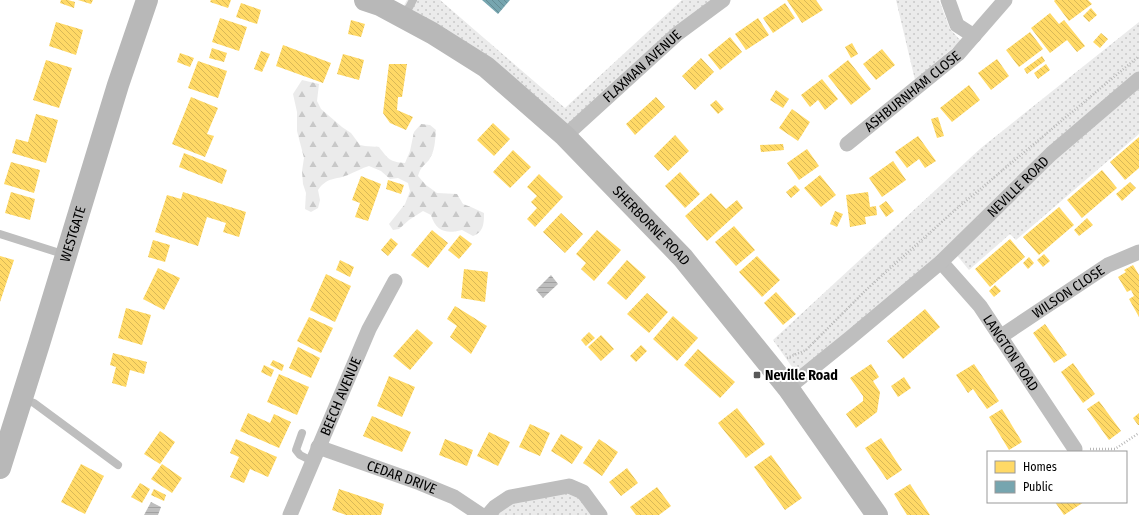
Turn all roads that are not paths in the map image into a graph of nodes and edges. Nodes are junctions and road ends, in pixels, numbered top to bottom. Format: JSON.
{"nodes":[{"id":1,"x":147,"y":0,"type":"edge"},
{"id":2,"x":365,"y":0,"type":"edge"},
{"id":3,"x":722,"y":0,"type":"edge"},
{"id":4,"x":948,"y":0,"type":"edge"},
{"id":5,"x":1005,"y":0,"type":"edge"},
{"id":6,"x":408,"y":9,"type":"edge"},
{"id":7,"x":974,"y":36,"type":"junction"},
{"id":8,"x":1139,"y":79,"type":"edge"},
{"id":9,"x":565,"y":136,"type":"junction"},
{"id":10,"x":847,"y":144,"type":"dead end"},
{"id":11,"x":0,"y":234,"type":"edge"},
{"id":12,"x":1139,"y":252,"type":"edge"},
{"id":13,"x":67,"y":255,"type":"junction"},
{"id":14,"x":941,"y":262,"type":"junction"},
{"id":15,"x":395,"y":281,"type":"dead end"},
{"id":16,"x":1000,"y":337,"type":"junction"},
{"id":17,"x":788,"y":388,"type":"junction"},
{"id":18,"x":22,"y":399,"type":"junction"},
{"id":19,"x":302,"y":433,"type":"dead end"},
{"id":20,"x":1076,"y":449,"type":"road end"},
{"id":21,"x":315,"y":454,"type":"junction"},
{"id":22,"x":118,"y":465,"type":"dead end"},
{"id":23,"x":0,"y":468,"type":"edge"},
{"id":24,"x":290,"y":515,"type":"edge"},
{"id":25,"x":481,"y":515,"type":"edge"},
{"id":26,"x":488,"y":515,"type":"edge"},
{"id":27,"x":600,"y":515,"type":"edge"},
{"id":28,"x":877,"y":515,"type":"edge"}],
"edges":[{"from":1,"to":13,"type":"street","name":"WESTGATE"},
{"from":2,"to":6,"type":"street","name":"SHERBORNE ROAD"},
{"from":3,"to":9,"type":"street","name":"FLAXMAN AVENUE"},
{"from":4,"to":7,"type":"street","name":"ASHBURNHAM CLOSE"},
{"from":5,"to":7,"type":"street","name":"ASHBURNHAM CLOSE"},
{"from":6,"to":9,"type":"street","name":"SHERBORNE ROAD"},
{"from":7,"to":10,"type":"street","name":"ASHBURNHAM CLOSE"},
{"from":8,"to":14,"type":"street","name":"NEVILLE ROAD"},
{"from":9,"to":17,"type":"street","name":"SHERBORNE ROAD"},
{"from":11,"to":13,"type":"lane"},
{"from":12,"to":16,"type":"street","name":"WILSON CLOSE"},
{"from":13,"to":18,"type":"street","name":"WESTGATE"},
{"from":14,"to":16,"type":"street","name":"LANGTON ROAD"},
{"from":14,"to":17,"type":"street","name":"NEVILLE ROAD"},
{"from":15,"to":21,"type":"street","name":"BEECH AVENUE"},
{"from":16,"to":20,"type":"street","name":"LANGTON ROAD"},
{"from":17,"to":28,"type":"street","name":"SHERBORNE ROAD"},
{"from":18,"to":22,"type":"lane"},
{"from":18,"to":23,"type":"street","name":"WESTGATE"},
{"from":19,"to":21,"type":"lane"},
{"from":21,"to":24,"type":"street","name":"BEECH AVENUE"},
{"from":21,"to":25,"type":"street","name":"CEDAR DRIVE"},
{"from":26,"to":27,"type":"street"}]}
